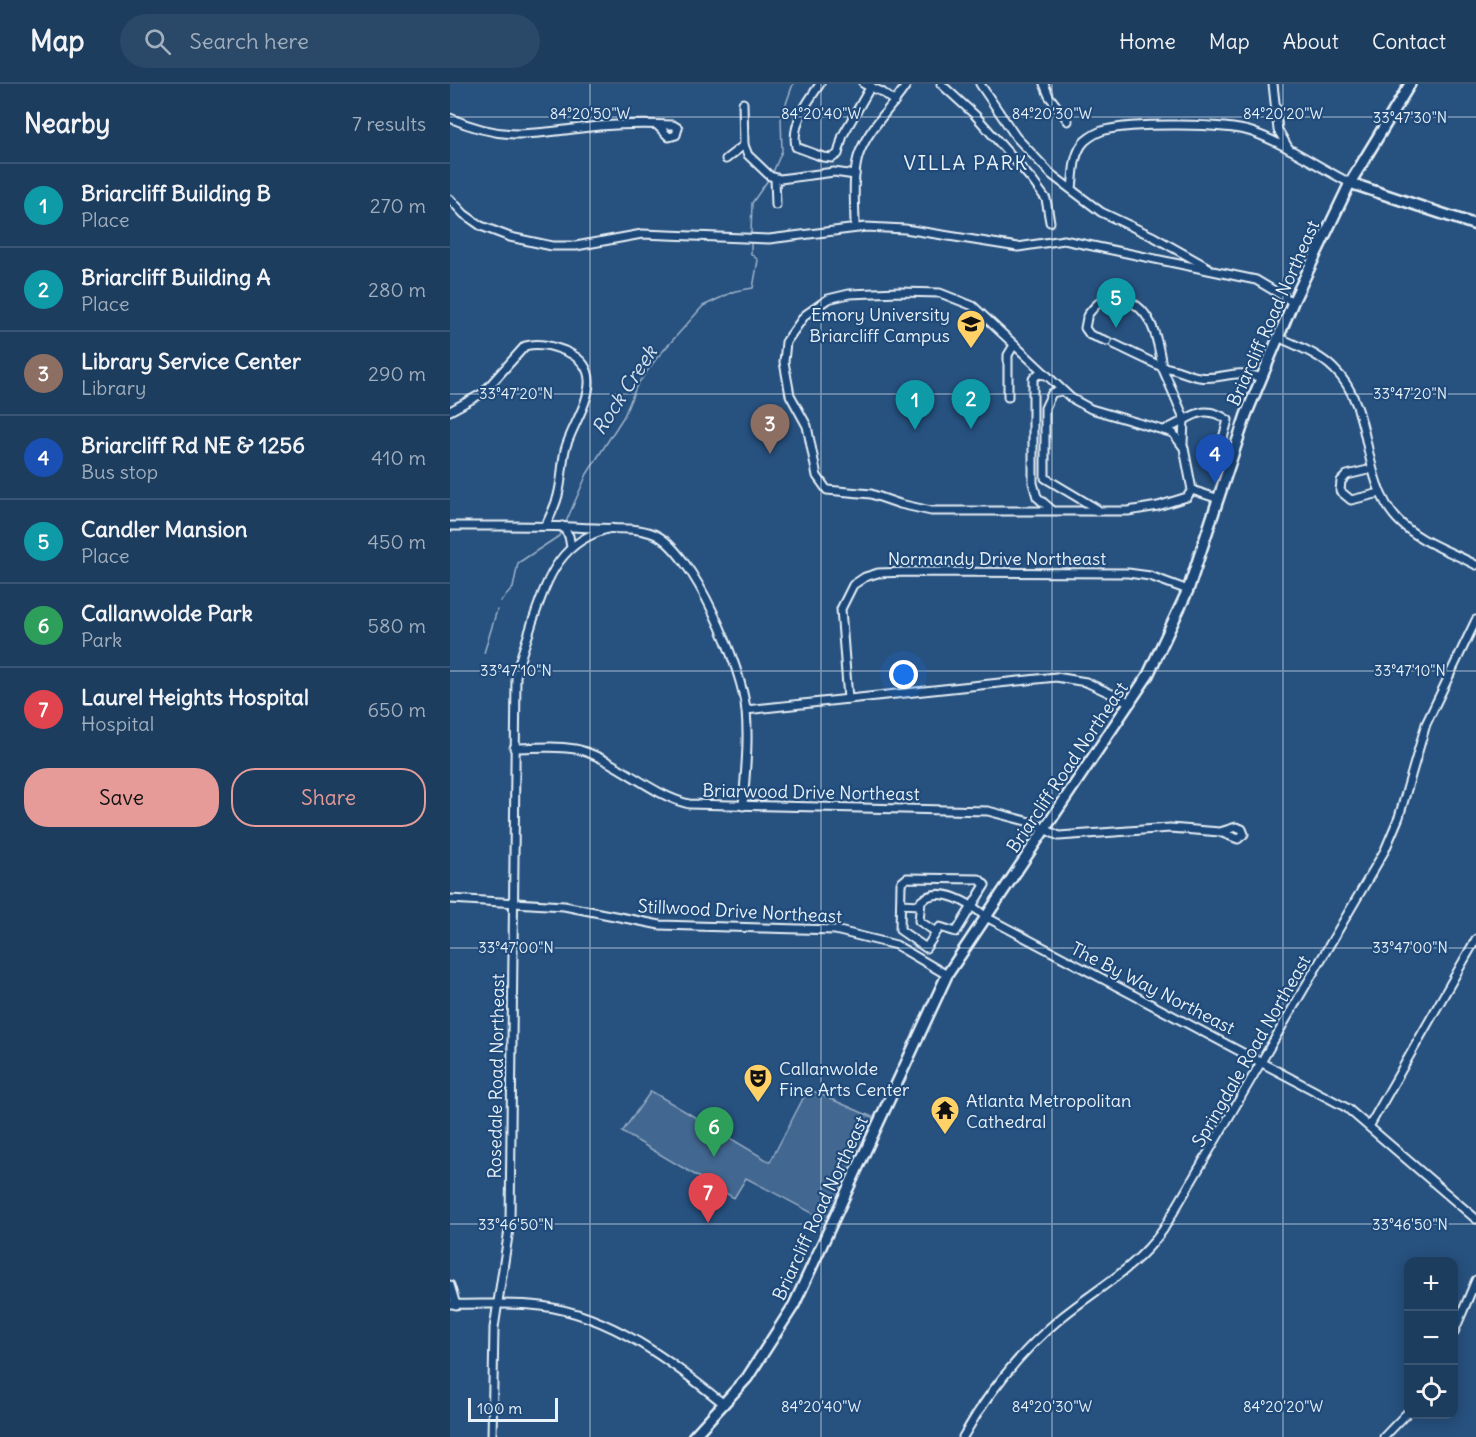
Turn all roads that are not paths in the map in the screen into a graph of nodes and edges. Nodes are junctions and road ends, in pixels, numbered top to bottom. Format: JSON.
{"nodes":[{"id":1,"x":820,"y":84,"type":"edge"},
{"id":2,"x":907,"y":84,"type":"edge"},
{"id":3,"x":941,"y":84,"type":"edge"},
{"id":4,"x":980,"y":84,"type":"edge"},
{"id":5,"x":1044,"y":84,"type":"edge"},
{"id":6,"x":1273,"y":84,"type":"edge"},
{"id":7,"x":1410,"y":84,"type":"edge"},
{"id":8,"x":868,"y":85,"type":"edge"},
{"id":9,"x":895,"y":102,"type":"junction"},
{"id":10,"x":743,"y":103,"type":"dead end"},
{"id":11,"x":450,"y":118,"type":"edge"},
{"id":12,"x":1068,"y":121,"type":"dead end"},
{"id":13,"x":657,"y":125,"type":"dead end"},
{"id":14,"x":744,"y":145,"type":"junction"},
{"id":15,"x":1293,"y":153,"type":"junction"},
{"id":16,"x":726,"y":159,"type":"dead end"},
{"id":17,"x":855,"y":175,"type":"junction"},
{"id":18,"x":775,"y":178,"type":"junction"},
{"id":19,"x":1350,"y":183,"type":"junction"},
{"id":20,"x":1072,"y":189,"type":"junction"},
{"id":21,"x":450,"y":199,"type":"edge"},
{"id":22,"x":776,"y":205,"type":"dead end"},
{"id":23,"x":1050,"y":222,"type":"dead end"},
{"id":24,"x":1476,"y":225,"type":"edge"},
{"id":25,"x":855,"y":227,"type":"junction"},
{"id":26,"x":1176,"y":251,"type":"junction"},
{"id":27,"x":1170,"y":264,"type":"junction"},
{"id":28,"x":1217,"y":272,"type":"junction"},
{"id":29,"x":1293,"y":302,"type":"junction"},
{"id":30,"x":1278,"y":337,"type":"junction"},
{"id":31,"x":1014,"y":345,"type":"junction"},
{"id":32,"x":1029,"y":360,"type":"junction"},
{"id":33,"x":1162,"y":367,"type":"junction"},
{"id":34,"x":1045,"y":375,"type":"junction"},
{"id":35,"x":1261,"y":378,"type":"junction"},
{"id":36,"x":1033,"y":379,"type":"junction"},
{"id":37,"x":1061,"y":391,"type":"junction"},
{"id":38,"x":1008,"y":397,"type":"dead end"},
{"id":39,"x":450,"y":411,"type":"edge"},
{"id":40,"x":1184,"y":418,"type":"junction"},
{"id":41,"x":1166,"y":429,"type":"junction"},
{"id":42,"x":1222,"y":438,"type":"dead end"},
{"id":43,"x":1183,"y":445,"type":"junction"},
{"id":44,"x":1372,"y":469,"type":"junction"},
{"id":45,"x":1192,"y":490,"type":"junction"},
{"id":46,"x":1380,"y":493,"type":"junction"},
{"id":47,"x":1219,"y":499,"type":"junction"},
{"id":48,"x":1054,"y":511,"type":"junction"},
{"id":49,"x":1099,"y":511,"type":"junction"},
{"id":50,"x":546,"y":525,"type":"junction"},
{"id":51,"x":450,"y":526,"type":"edge"},
{"id":52,"x":562,"y":526,"type":"junction"},
{"id":53,"x":611,"y":528,"type":"junction"},
{"id":54,"x":571,"y":547,"type":"junction"},
{"id":55,"x":1476,"y":565,"type":"edge"},
{"id":56,"x":1188,"y":590,"type":"junction"},
{"id":57,"x":1476,"y":620,"type":"edge"},
{"id":58,"x":848,"y":699,"type":"junction"},
{"id":59,"x":1131,"y":703,"type":"junction"},
{"id":60,"x":746,"y":710,"type":"junction"},
{"id":61,"x":514,"y":748,"type":"junction"},
{"id":62,"x":743,"y":806,"type":"junction"},
{"id":63,"x":1046,"y":828,"type":"junction"},
{"id":64,"x":1220,"y":832,"type":"dead end"},
{"id":65,"x":450,"y":899,"type":"edge"},
{"id":66,"x":513,"y":903,"type":"junction"},
{"id":67,"x":901,"y":904,"type":"junction"},
{"id":68,"x":919,"y":905,"type":"junction"},
{"id":69,"x":974,"y":907,"type":"junction"},
{"id":70,"x":986,"y":917,"type":"junction"},
{"id":71,"x":936,"y":932,"type":"junction"},
{"id":72,"x":1476,"y":939,"type":"edge"},
{"id":73,"x":914,"y":940,"type":"junction"},
{"id":74,"x":908,"y":950,"type":"junction"},
{"id":75,"x":947,"y":975,"type":"junction"},
{"id":76,"x":1263,"y":1061,"type":"junction"},
{"id":77,"x":1370,"y":1125,"type":"junction"},
{"id":78,"x":1476,"y":1219,"type":"edge"},
{"id":79,"x":1476,"y":1280,"type":"edge"},
{"id":80,"x":450,"y":1285,"type":"edge"},
{"id":81,"x":453,"y":1304,"type":"edge"},
{"id":82,"x":494,"y":1304,"type":"junction"},
{"id":83,"x":1458,"y":1323,"type":"edge"},
{"id":84,"x":724,"y":1404,"type":"junction"},
{"id":85,"x":1404,"y":1416,"type":"edge"},
{"id":86,"x":492,"y":1437,"type":"edge"},
{"id":87,"x":693,"y":1437,"type":"edge"},
{"id":88,"x":963,"y":1437,"type":"edge"},
{"id":89,"x":1384,"y":1437,"type":"edge"}],
"edges":[{"from":1,"to":8,"type":"street"},
{"from":2,"to":9,"type":"street"},
{"from":3,"to":23,"type":"street"},
{"from":4,"to":20,"type":"street"},
{"from":5,"to":12,"type":"street"},
{"from":6,"to":15,"type":"street"},
{"from":7,"to":19,"type":"main road","name":"Briarcliff Road Northeast"},
{"from":8,"to":9,"type":"street"},
{"from":9,"to":17,"type":"street"},
{"from":10,"to":14,"type":"street"},
{"from":11,"to":13,"type":"street"},
{"from":14,"to":16,"type":"street"},
{"from":14,"to":18,"type":"street"},
{"from":15,"to":19,"type":"street"},
{"from":15,"to":20,"type":"street"},
{"from":17,"to":18,"type":"street"},
{"from":17,"to":25,"type":"street"},
{"from":18,"to":22,"type":"street"},
{"from":19,"to":24,"type":"main road"},
{"from":19,"to":29,"type":"main road","name":"Briarcliff Road Northeast"},
{"from":20,"to":26,"type":"street"},
{"from":21,"to":25,"type":"street"},
{"from":25,"to":27,"type":"street"},
{"from":26,"to":27,"type":"street"},
{"from":26,"to":28,"type":"street"},
{"from":27,"to":28,"type":"street"},
{"from":28,"to":29,"type":"street"},
{"from":29,"to":30,"type":"main road","name":"Briarcliff Road Northeast"},
{"from":30,"to":35,"type":"main road","name":"Briarcliff Road Northeast"},
{"from":30,"to":44,"type":"street"},
{"from":31,"to":32,"type":"street"},
{"from":31,"to":38,"type":"street"},
{"from":31,"to":48,"type":"street"},
{"from":32,"to":34,"type":"street"},
{"from":32,"to":36,"type":"street"},
{"from":33,"to":33,"type":"street"},
{"from":33,"to":35,"type":"street"},
{"from":33,"to":40,"type":"street"},
{"from":34,"to":36,"type":"street"},
{"from":34,"to":37,"type":"street"},
{"from":35,"to":47,"type":"main road","name":"Briarcliff Road Northeast"},
{"from":36,"to":48,"type":"street"},
{"from":37,"to":41,"type":"street"},
{"from":37,"to":49,"type":"street"},
{"from":39,"to":50,"type":"street"},
{"from":40,"to":41,"type":"street"},
{"from":40,"to":42,"type":"street"},
{"from":40,"to":43,"type":"street"},
{"from":41,"to":43,"type":"street"},
{"from":43,"to":45,"type":"street"},
{"from":44,"to":46,"type":"street"},
{"from":44,"to":46,"type":"street"},
{"from":45,"to":47,"type":"street"},
{"from":45,"to":49,"type":"street"},
{"from":46,"to":55,"type":"street"},
{"from":47,"to":56,"type":"main road","name":"Briarcliff Road Northeast"},
{"from":48,"to":49,"type":"street"},
{"from":50,"to":51,"type":"street"},
{"from":50,"to":52,"type":"street"},
{"from":52,"to":53,"type":"street"},
{"from":52,"to":54,"type":"street"},
{"from":53,"to":54,"type":"street","name":"Rosedale Road Northeast"},
{"from":53,"to":60,"type":"street"},
{"from":54,"to":61,"type":"street","name":"Rosedale Road Northeast"},
{"from":56,"to":58,"type":"street","name":"Normandy Drive Northeast"},
{"from":56,"to":59,"type":"main road","name":"Briarcliff Road Northeast"},
{"from":57,"to":76,"type":"street","name":"Springdale Road Northeast"},
{"from":58,"to":59,"type":"street"},
{"from":58,"to":60,"type":"street"},
{"from":59,"to":63,"type":"main road","name":"Briarcliff Road Northeast"},
{"from":60,"to":62,"type":"street"},
{"from":61,"to":62,"type":"street","name":"Briarwood Drive Northeast"},
{"from":61,"to":66,"type":"street","name":"Rosedale Road Northeast"},
{"from":62,"to":63,"type":"street","name":"Briarwood Drive Northeast"},
{"from":63,"to":64,"type":"street","name":"Briarwood Drive Northeast"},
{"from":63,"to":70,"type":"main road","name":"Briarcliff Road Northeast"},
{"from":65,"to":66,"type":"street","name":"Stillwood Drive Northeast"},
{"from":66,"to":74,"type":"street","name":"Stillwood Drive Northeast"},
{"from":66,"to":82,"type":"street","name":"Rosedale Road Northeast"},
{"from":67,"to":68,"type":"street"},
{"from":67,"to":69,"type":"street"},
{"from":67,"to":73,"type":"street"},
{"from":68,"to":69,"type":"street","name":"The By Way Northeast"},
{"from":68,"to":71,"type":"street"},
{"from":69,"to":70,"type":"street","name":"The By Way Northeast"},
{"from":69,"to":71,"type":"street"},
{"from":70,"to":75,"type":"main road","name":"Briarcliff Road Northeast"},
{"from":70,"to":76,"type":"street","name":"The By Way Northeast"},
{"from":71,"to":73,"type":"street"},
{"from":72,"to":77,"type":"street"},
{"from":73,"to":74,"type":"street"},
{"from":74,"to":75,"type":"street","name":"Stillwood Drive Northeast"},
{"from":75,"to":84,"type":"main road","name":"Briarcliff Road Northeast"},
{"from":76,"to":77,"type":"street","name":"The By Way Northeast"},
{"from":76,"to":88,"type":"street","name":"Springdale Road Northeast"},
{"from":77,"to":78,"type":"street","name":"The By Way Northeast"},
{"from":79,"to":83,"type":"street"},
{"from":80,"to":81,"type":"street"},
{"from":81,"to":82,"type":"street"},
{"from":82,"to":84,"type":"street"},
{"from":82,"to":86,"type":"street","name":"Rosedale Road Northeast"},
{"from":84,"to":87,"type":"main road","name":"Briarcliff Road Northeast"},
{"from":85,"to":89,"type":"street"}]}
